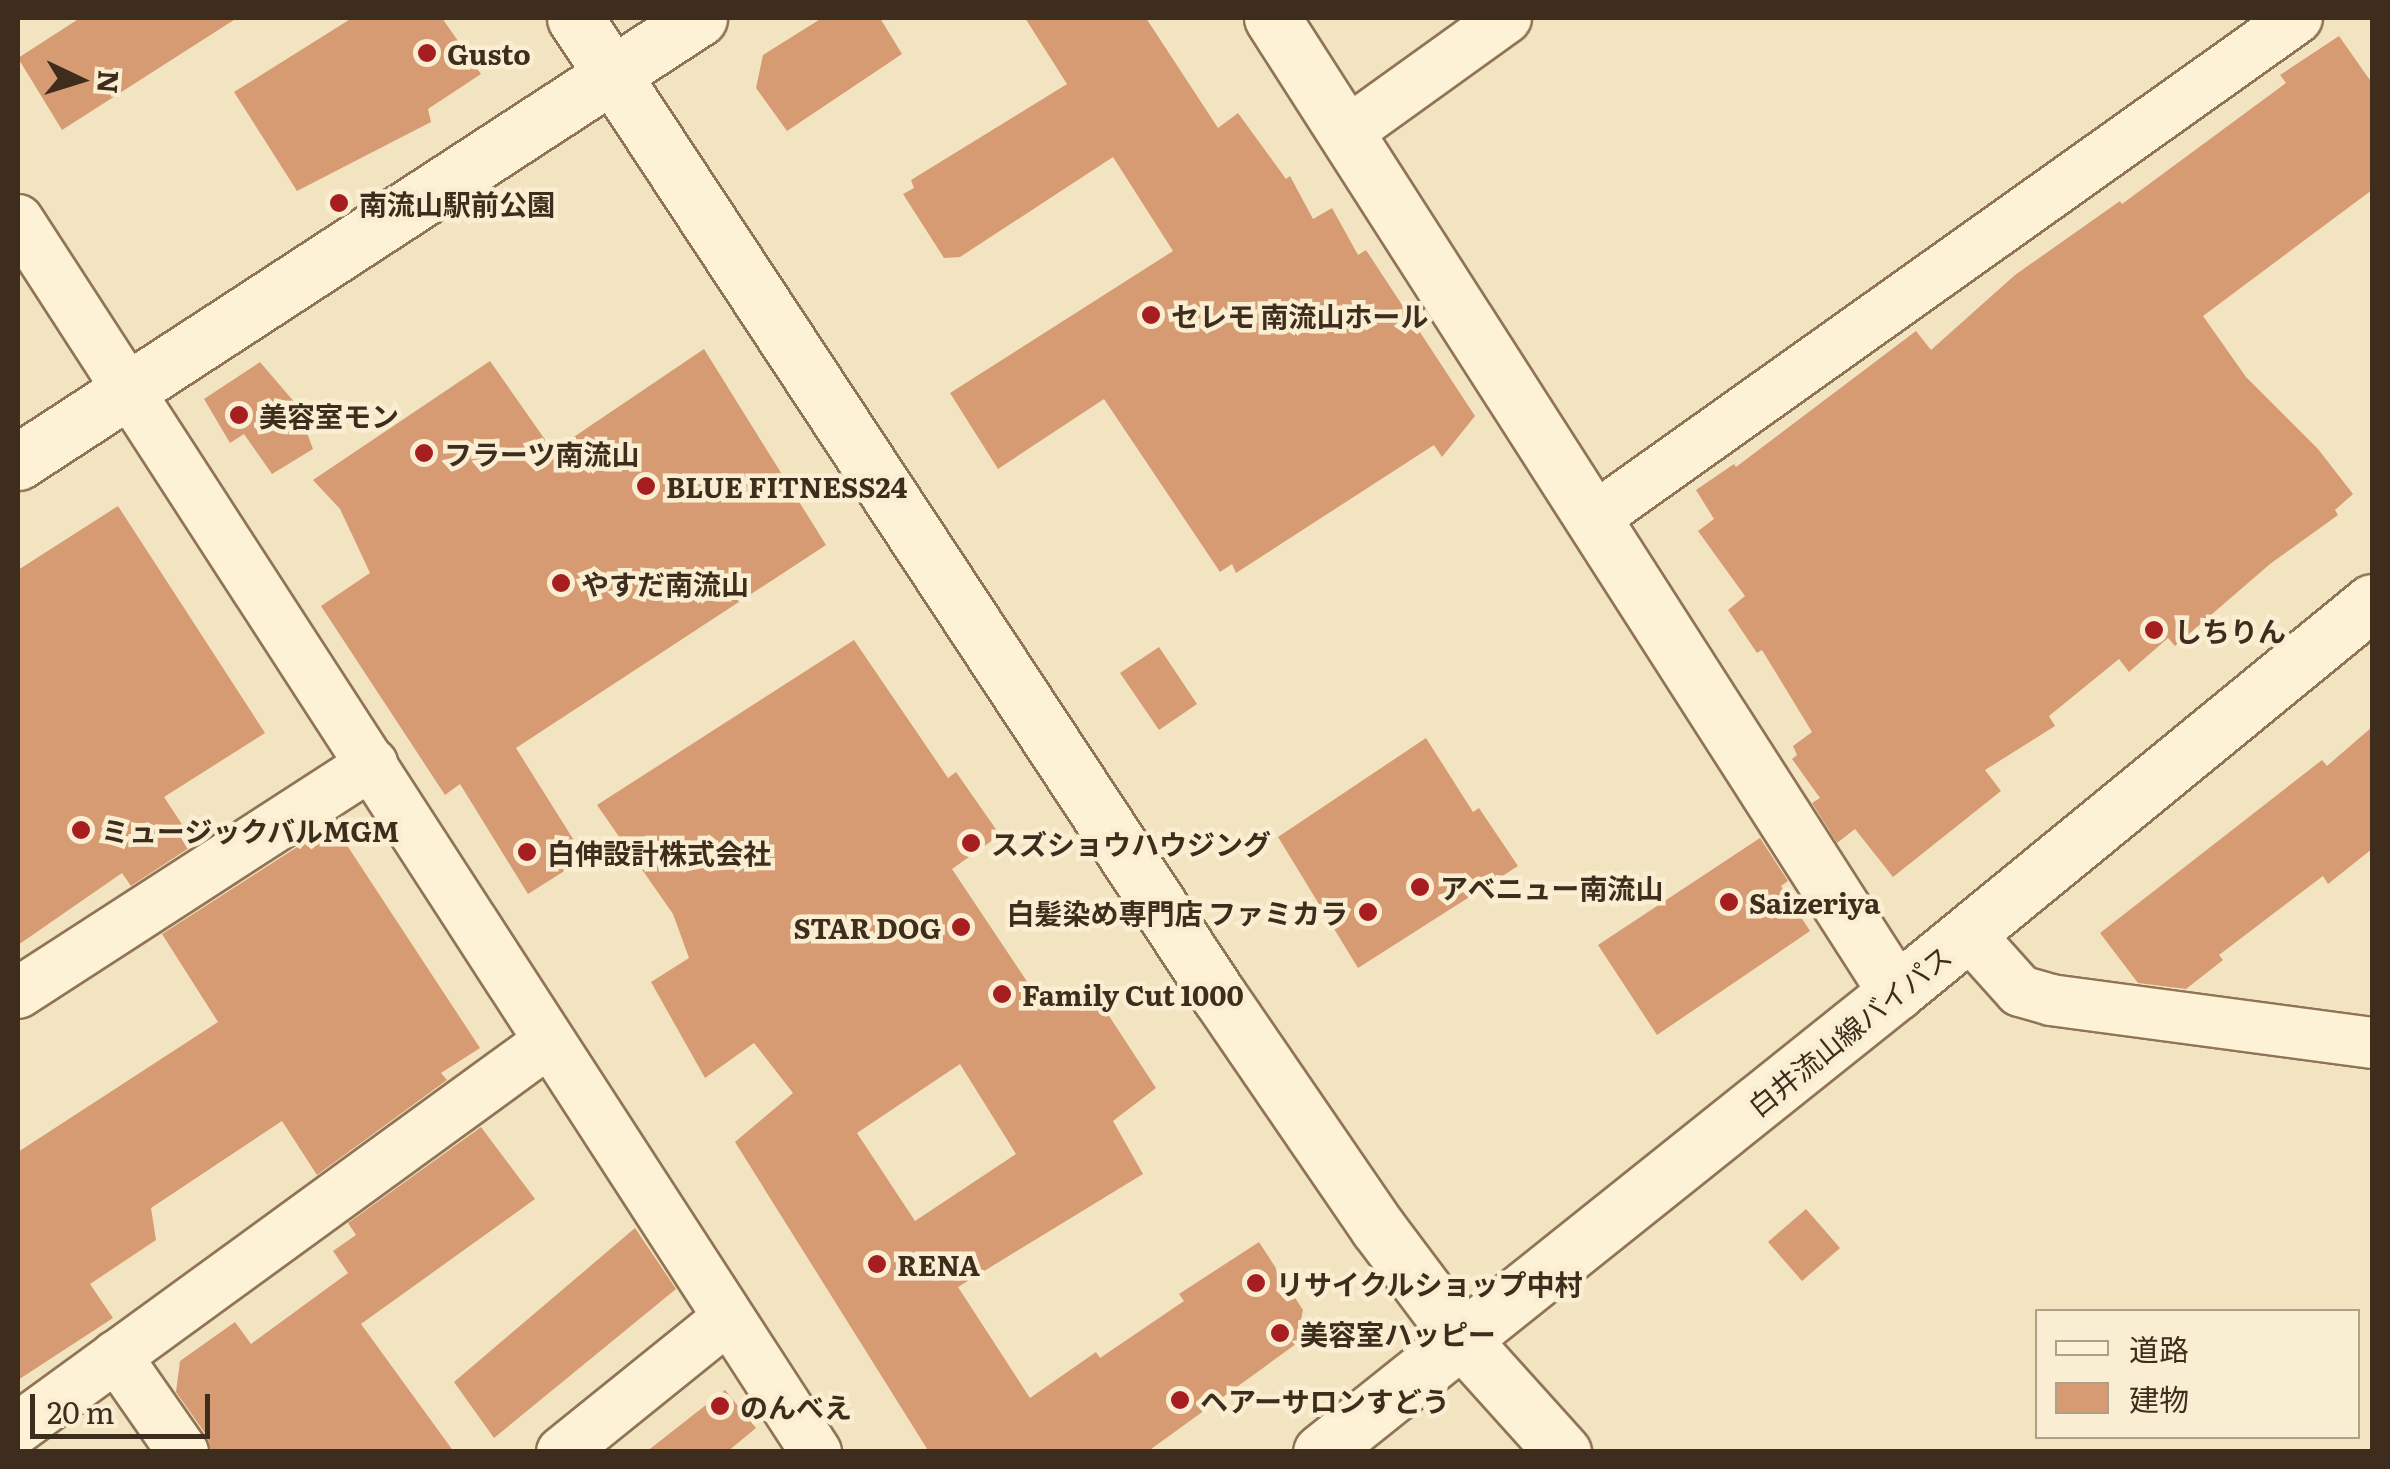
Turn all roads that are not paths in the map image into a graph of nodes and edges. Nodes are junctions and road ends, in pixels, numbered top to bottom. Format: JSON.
{"nodes":[{"id":1,"x":574,"y":18,"type":"edge"},
{"id":2,"x":699,"y":18,"type":"edge"},
{"id":3,"x":1272,"y":18,"type":"edge"},
{"id":4,"x":1506,"y":18,"type":"edge"},
{"id":5,"x":2296,"y":18,"type":"edge"},
{"id":6,"x":611,"y":74,"type":"junction"},
{"id":7,"x":1346,"y":133,"type":"junction"},
{"id":8,"x":18,"y":220,"type":"edge"},
{"id":9,"x":128,"y":390,"type":"junction"},
{"id":10,"x":18,"y":462,"type":"edge"},
{"id":11,"x":1593,"y":519,"type":"junction"},
{"id":12,"x":2372,"y":602,"type":"edge"},
{"id":13,"x":372,"y":764,"type":"junction"},
{"id":14,"x":1968,"y":934,"type":"junction"},
{"id":15,"x":1896,"y":992,"type":"junction"},
{"id":16,"x":18,"y":993,"type":"edge"},
{"id":17,"x":547,"y":1042,"type":"junction"},
{"id":18,"x":2372,"y":1043,"type":"edge"},
{"id":19,"x":728,"y":1318,"type":"junction"},
{"id":20,"x":1462,"y":1340,"type":"junction"},
{"id":21,"x":116,"y":1356,"type":"junction"},
{"id":22,"x":18,"y":1428,"type":"edge"},
{"id":23,"x":183,"y":1452,"type":"edge"},
{"id":24,"x":562,"y":1452,"type":"edge"},
{"id":25,"x":816,"y":1452,"type":"edge"},
{"id":26,"x":1321,"y":1452,"type":"edge"},
{"id":27,"x":1563,"y":1452,"type":"edge"}],
"edges":[{"from":1,"to":6,"type":"street"},
{"from":2,"to":6,"type":"street"},
{"from":3,"to":7,"type":"street"},
{"from":4,"to":7,"type":"street"},
{"from":5,"to":11,"type":"street"},
{"from":6,"to":9,"type":"street"},
{"from":6,"to":20,"type":"street"},
{"from":7,"to":11,"type":"street"},
{"from":8,"to":9,"type":"street"},
{"from":9,"to":10,"type":"street"},
{"from":9,"to":13,"type":"street"},
{"from":11,"to":15,"type":"street"},
{"from":12,"to":14,"type":"street","name":"白井流山線バイパス"},
{"from":13,"to":16,"type":"street"},
{"from":13,"to":17,"type":"street"},
{"from":14,"to":15,"type":"street","name":"白井流山線バイパス"},
{"from":14,"to":18,"type":"street"},
{"from":15,"to":20,"type":"street","name":"白井流山線バイパス"},
{"from":17,"to":19,"type":"street"},
{"from":17,"to":21,"type":"street"},
{"from":19,"to":24,"type":"street"},
{"from":19,"to":25,"type":"street"},
{"from":20,"to":26,"type":"street","name":"白井流山線バイパス"},
{"from":20,"to":27,"type":"street"},
{"from":21,"to":22,"type":"street"},
{"from":21,"to":23,"type":"street"}]}
